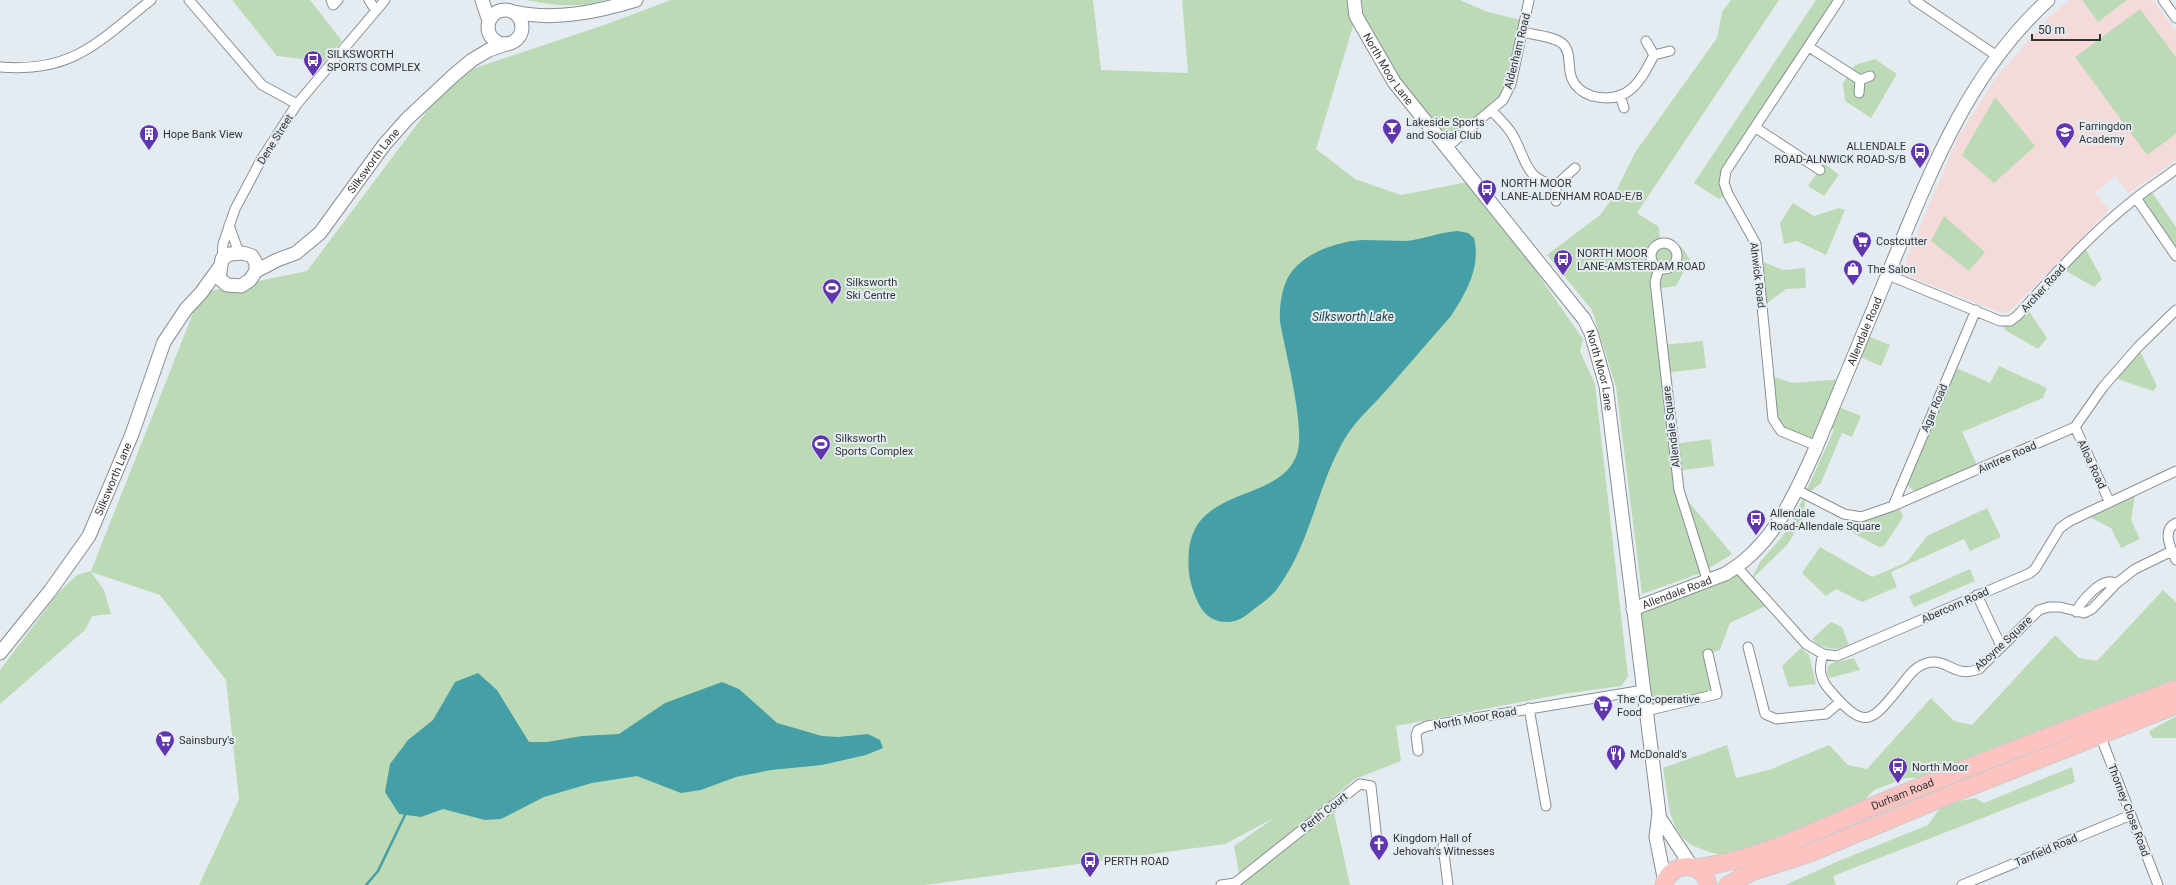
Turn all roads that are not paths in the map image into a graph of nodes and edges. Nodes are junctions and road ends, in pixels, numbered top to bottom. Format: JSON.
{"nodes":[{"id":1,"x":151,"y":0,"type":"edge"},
{"id":2,"x":190,"y":0,"type":"edge"},
{"id":3,"x":369,"y":0,"type":"edge"},
{"id":4,"x":386,"y":0,"type":"edge"},
{"id":5,"x":482,"y":0,"type":"edge"},
{"id":6,"x":490,"y":0,"type":"edge"},
{"id":7,"x":636,"y":0,"type":"edge"},
{"id":8,"x":1354,"y":0,"type":"edge"},
{"id":9,"x":1529,"y":0,"type":"edge"},
{"id":10,"x":1839,"y":0,"type":"edge"},
{"id":11,"x":1914,"y":0,"type":"edge"},
{"id":12,"x":2048,"y":0,"type":"edge"},
{"id":13,"x":2163,"y":0,"type":"edge"},
{"id":14,"x":376,"y":11,"type":"junction"},
{"id":15,"x":509,"y":11,"type":"junction"},
{"id":16,"x":551,"y":16,"type":"junction"},
{"id":17,"x":2176,"y":18,"type":"edge"},
{"id":18,"x":488,"y":25,"type":"junction"},
{"id":19,"x":522,"y":30,"type":"junction"},
{"id":20,"x":1522,"y":32,"type":"junction"},
{"id":21,"x":1646,"y":41,"type":"dead end"},
{"id":22,"x":506,"y":44,"type":"junction"},
{"id":23,"x":1809,"y":47,"type":"junction"},
{"id":24,"x":1670,"y":52,"type":"dead end"},
{"id":25,"x":1654,"y":55,"type":"junction"},
{"id":26,"x":1997,"y":56,"type":"junction"},
{"id":27,"x":472,"y":60,"type":"junction"},
{"id":28,"x":0,"y":67,"type":"edge"},
{"id":29,"x":1870,"y":76,"type":"dead end"},
{"id":30,"x":1860,"y":80,"type":"junction"},
{"id":31,"x":1859,"y":93,"type":"dead end"},
{"id":32,"x":1620,"y":95,"type":"junction"},
{"id":33,"x":297,"y":104,"type":"junction"},
{"id":34,"x":1624,"y":108,"type":"dead end"},
{"id":35,"x":1492,"y":111,"type":"junction"},
{"id":36,"x":1756,"y":128,"type":"junction"},
{"id":37,"x":1446,"y":148,"type":"junction"},
{"id":38,"x":1575,"y":168,"type":"dead end"},
{"id":39,"x":2176,"y":169,"type":"edge"},
{"id":40,"x":1820,"y":170,"type":"dead end"},
{"id":41,"x":1556,"y":184,"type":"junction"},
{"id":42,"x":2136,"y":198,"type":"junction"},
{"id":43,"x":1556,"y":200,"type":"dead end"},
{"id":44,"x":229,"y":225,"type":"junction"},
{"id":45,"x":245,"y":254,"type":"junction"},
{"id":46,"x":2176,"y":256,"type":"edge"},
{"id":47,"x":277,"y":260,"type":"junction"},
{"id":48,"x":221,"y":264,"type":"junction"},
{"id":49,"x":1659,"y":268,"type":"dead end"},
{"id":50,"x":256,"y":272,"type":"junction"},
{"id":51,"x":1888,"y":275,"type":"junction"},
{"id":52,"x":227,"y":285,"type":"junction"},
{"id":53,"x":201,"y":293,"type":"junction"},
{"id":54,"x":1976,"y":310,"type":"junction"},
{"id":55,"x":2176,"y":310,"type":"edge"},
{"id":56,"x":2075,"y":427,"type":"junction"},
{"id":57,"x":1817,"y":446,"type":"junction"},
{"id":58,"x":2176,"y":471,"type":"edge"},
{"id":59,"x":1797,"y":490,"type":"junction"},
{"id":60,"x":2109,"y":501,"type":"junction"},
{"id":61,"x":1893,"y":506,"type":"junction"},
{"id":62,"x":2176,"y":523,"type":"edge"},
{"id":63,"x":2172,"y":551,"type":"junction"},
{"id":64,"x":2176,"y":560,"type":"edge"},
{"id":65,"x":1737,"y":567,"type":"junction"},
{"id":66,"x":1708,"y":582,"type":"junction"},
{"id":67,"x":2117,"y":583,"type":"junction"},
{"id":68,"x":1977,"y":595,"type":"junction"},
{"id":69,"x":1634,"y":609,"type":"junction"},
{"id":70,"x":2076,"y":612,"type":"junction"},
{"id":71,"x":2001,"y":646,"type":"junction"},
{"id":72,"x":1748,"y":647,"type":"dead end"},
{"id":73,"x":0,"y":652,"type":"edge"},
{"id":74,"x":1708,"y":654,"type":"dead end"},
{"id":75,"x":1823,"y":654,"type":"junction"},
{"id":76,"x":2176,"y":689,"type":"edge"},
{"id":77,"x":1644,"y":690,"type":"junction"},
{"id":78,"x":1840,"y":702,"type":"junction"},
{"id":79,"x":2176,"y":705,"type":"edge"},
{"id":80,"x":1529,"y":708,"type":"junction"},
{"id":81,"x":1646,"y":711,"type":"junction"},
{"id":82,"x":2100,"y":735,"type":"junction"},
{"id":83,"x":1418,"y":751,"type":"dead end"},
{"id":84,"x":1546,"y":806,"type":"dead end"},
{"id":85,"x":2130,"y":815,"type":"junction"},
{"id":86,"x":1659,"y":817,"type":"junction"},
{"id":87,"x":1377,"y":841,"type":"dead end"},
{"id":88,"x":1443,"y":846,"type":"dead end"},
{"id":89,"x":1693,"y":867,"type":"junction"},
{"id":90,"x":1664,"y":883,"type":"edge"},
{"id":91,"x":1235,"y":884,"type":"edge"},
{"id":92,"x":1221,"y":885,"type":"edge"},
{"id":93,"x":1448,"y":885,"type":"edge"},
{"id":94,"x":1708,"y":885,"type":"edge"},
{"id":95,"x":1728,"y":885,"type":"edge"},
{"id":96,"x":1962,"y":885,"type":"edge"},
{"id":97,"x":2158,"y":885,"type":"edge"}],
"edges":[{"from":1,"to":28,"type":"street"},
{"from":2,"to":33,"type":"street","name":"Dene Street"},
{"from":3,"to":14,"type":"street"},
{"from":4,"to":14,"type":"street"},
{"from":5,"to":18,"type":"street"},
{"from":6,"to":15,"type":"street"},
{"from":7,"to":16,"type":"street","name":"Silksworth Lane"},
{"from":8,"to":37,"type":"street","name":"North Moor Lane"},
{"from":9,"to":20,"type":"street","name":"Aldenham Road"},
{"from":10,"to":23,"type":"street","name":"Alnwick Road"},
{"from":11,"to":26,"type":"street"},
{"from":12,"to":26,"type":"street","name":"Allendale Road"},
{"from":13,"to":17,"type":"street"},
{"from":14,"to":33,"type":"street"},
{"from":15,"to":16,"type":"street","name":"Silksworth Lane"},
{"from":15,"to":18,"type":"street","name":"Silksworth Lane"},
{"from":15,"to":19,"type":"street"},
{"from":16,"to":19,"type":"street","name":"Silksworth Lane"},
{"from":18,"to":22,"type":"street"},
{"from":18,"to":27,"type":"street","name":"Silksworth Lane"},
{"from":19,"to":22,"type":"street","name":"Silksworth Lane"},
{"from":20,"to":32,"type":"street"},
{"from":20,"to":35,"type":"street","name":"Aldenham Road"},
{"from":21,"to":25,"type":"street"},
{"from":22,"to":27,"type":"street","name":"Silksworth Lane"},
{"from":23,"to":30,"type":"street"},
{"from":23,"to":36,"type":"street","name":"Alnwick Road"},
{"from":24,"to":25,"type":"street"},
{"from":25,"to":32,"type":"street"},
{"from":26,"to":51,"type":"street","name":"Allendale Road"},
{"from":27,"to":47,"type":"street","name":"Silksworth Lane"},
{"from":29,"to":30,"type":"street"},
{"from":30,"to":31,"type":"street"},
{"from":32,"to":34,"type":"street"},
{"from":33,"to":44,"type":"street","name":"Dene Street"},
{"from":35,"to":37,"type":"street","name":"Aldenham Road"},
{"from":35,"to":41,"type":"street"},
{"from":36,"to":40,"type":"street"},
{"from":36,"to":57,"type":"street","name":"Alnwick Road"},
{"from":37,"to":69,"type":"street","name":"North Moor Lane"},
{"from":38,"to":41,"type":"street"},
{"from":39,"to":42,"type":"street","name":"Archer Road"},
{"from":41,"to":43,"type":"street"},
{"from":42,"to":46,"type":"street"},
{"from":42,"to":54,"type":"street","name":"Archer Road"},
{"from":44,"to":45,"type":"street"},
{"from":44,"to":48,"type":"street","name":"Dene Street"},
{"from":45,"to":47,"type":"street"},
{"from":45,"to":48,"type":"street"},
{"from":45,"to":50,"type":"street"},
{"from":47,"to":50,"type":"street","name":"Silksworth Lane"},
{"from":48,"to":52,"type":"street"},
{"from":48,"to":53,"type":"street","name":"Silksworth Lane"},
{"from":49,"to":66,"type":"street","name":"Allendale Square"},
{"from":50,"to":52,"type":"street","name":"Silksworth Lane"},
{"from":51,"to":54,"type":"street","name":"Archer Road"},
{"from":51,"to":57,"type":"street","name":"Allendale Road"},
{"from":52,"to":53,"type":"street","name":"Silksworth Lane"},
{"from":53,"to":73,"type":"street","name":"Silksworth Lane"},
{"from":54,"to":61,"type":"street","name":"Agar Road"},
{"from":55,"to":56,"type":"street"},
{"from":56,"to":60,"type":"street","name":"Alloa Road"},
{"from":56,"to":61,"type":"street","name":"Aintree Road"},
{"from":57,"to":59,"type":"street","name":"Allendale Road"},
{"from":58,"to":60,"type":"street","name":"Abercorn Road"},
{"from":59,"to":61,"type":"street","name":"Aintree Road"},
{"from":59,"to":65,"type":"street","name":"Allendale Road"},
{"from":60,"to":68,"type":"street","name":"Abercorn Road"},
{"from":62,"to":63,"type":"street"},
{"from":63,"to":64,"type":"street"},
{"from":63,"to":67,"type":"street"},
{"from":65,"to":66,"type":"street","name":"Allendale Road"},
{"from":65,"to":75,"type":"street"},
{"from":66,"to":69,"type":"street","name":"Allendale Road"},
{"from":67,"to":70,"type":"street"},
{"from":67,"to":70,"type":"street"},
{"from":68,"to":71,"type":"street"},
{"from":68,"to":75,"type":"street","name":"Abercorn Road"},
{"from":69,"to":77,"type":"street","name":"North Moor Lane"},
{"from":70,"to":71,"type":"street","name":"Aboyne Square"},
{"from":71,"to":78,"type":"street","name":"Aboyne Square"},
{"from":72,"to":78,"type":"street"},
{"from":74,"to":81,"type":"street"},
{"from":75,"to":78,"type":"street","name":"Aboyne Square"},
{"from":76,"to":89,"type":"highway","name":"Durham Road"},
{"from":77,"to":80,"type":"street","name":"North Moor Road"},
{"from":77,"to":81,"type":"street","name":"North Moor Lane"},
{"from":79,"to":82,"type":"highway","name":"Durham Road"},
{"from":80,"to":83,"type":"street","name":"North Moor Road"},
{"from":80,"to":84,"type":"street","name":"North Moor Road"},
{"from":81,"to":86,"type":"street","name":"North Moor Lane"},
{"from":82,"to":85,"type":"street","name":"Thorney Close Road"},
{"from":82,"to":95,"type":"highway","name":"Durham Road"},
{"from":85,"to":96,"type":"street","name":"Tanfield Road"},
{"from":85,"to":97,"type":"street","name":"Thorney Close Road"},
{"from":86,"to":89,"type":"street","name":"North Moor Lane"},
{"from":86,"to":90,"type":"street","name":"North Moor Lane"},
{"from":87,"to":91,"type":"street","name":"Perth Court"},
{"from":88,"to":93,"type":"street"},
{"from":89,"to":90,"type":"highway","name":"Durham Road"},
{"from":89,"to":94,"type":"highway"},
{"from":91,"to":92,"type":"street"}]}
